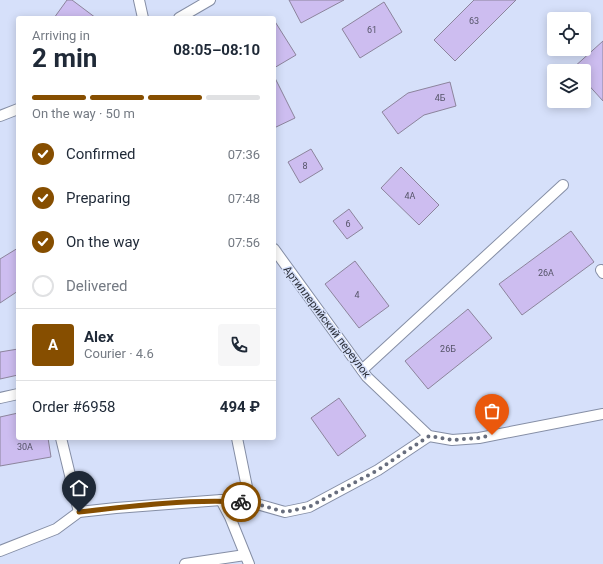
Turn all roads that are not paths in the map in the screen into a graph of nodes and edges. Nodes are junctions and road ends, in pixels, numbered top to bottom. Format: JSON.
{"nodes":[{"id":1,"x":139,"y":0,"type":"edge"},
{"id":2,"x":210,"y":0,"type":"edge"},
{"id":3,"x":143,"y":16,"type":"edge"},
{"id":4,"x":182,"y":16,"type":"edge"},
{"id":5,"x":16,"y":110,"type":"edge"},
{"id":6,"x":0,"y":116,"type":"edge"},
{"id":7,"x":563,"y":185,"type":"dead end"},
{"id":8,"x":276,"y":253,"type":"edge"},
{"id":9,"x":362,"y":370,"type":"junction"},
{"id":10,"x":16,"y":394,"type":"edge"},
{"id":11,"x":0,"y":398,"type":"edge"},
{"id":12,"x":603,"y":414,"type":"edge"},
{"id":13,"x":429,"y":436,"type":"junction"},
{"id":14,"x":61,"y":440,"type":"edge"},
{"id":15,"x":237,"y":440,"type":"edge"},
{"id":16,"x":221,"y":500,"type":"junction"},
{"id":17,"x":250,"y":502,"type":"junction"},
{"id":18,"x":79,"y":512,"type":"junction"},
{"id":19,"x":0,"y":551,"type":"edge"},
{"id":20,"x":247,"y":559,"type":"edge"},
{"id":21,"x":185,"y":564,"type":"edge"}],
"edges":[{"from":1,"to":3,"type":"lane"},
{"from":2,"to":4,"type":"lane"},
{"from":5,"to":6,"type":"lane"},
{"from":7,"to":9,"type":"lane"},
{"from":8,"to":9,"type":"lane","name":"Артиллерийский переулок"},
{"from":9,"to":13,"type":"lane","name":"Артиллерийский переулок"},
{"from":10,"to":11,"type":"lane"},
{"from":12,"to":13,"type":"lane"},
{"from":13,"to":17,"type":"lane"},
{"from":14,"to":18,"type":"lane"},
{"from":15,"to":17,"type":"lane"},
{"from":16,"to":17,"type":"lane"},
{"from":16,"to":18,"type":"lane"},
{"from":16,"to":20,"type":"lane"},
{"from":18,"to":19,"type":"lane"},
{"from":20,"to":21,"type":"lane"}]}
